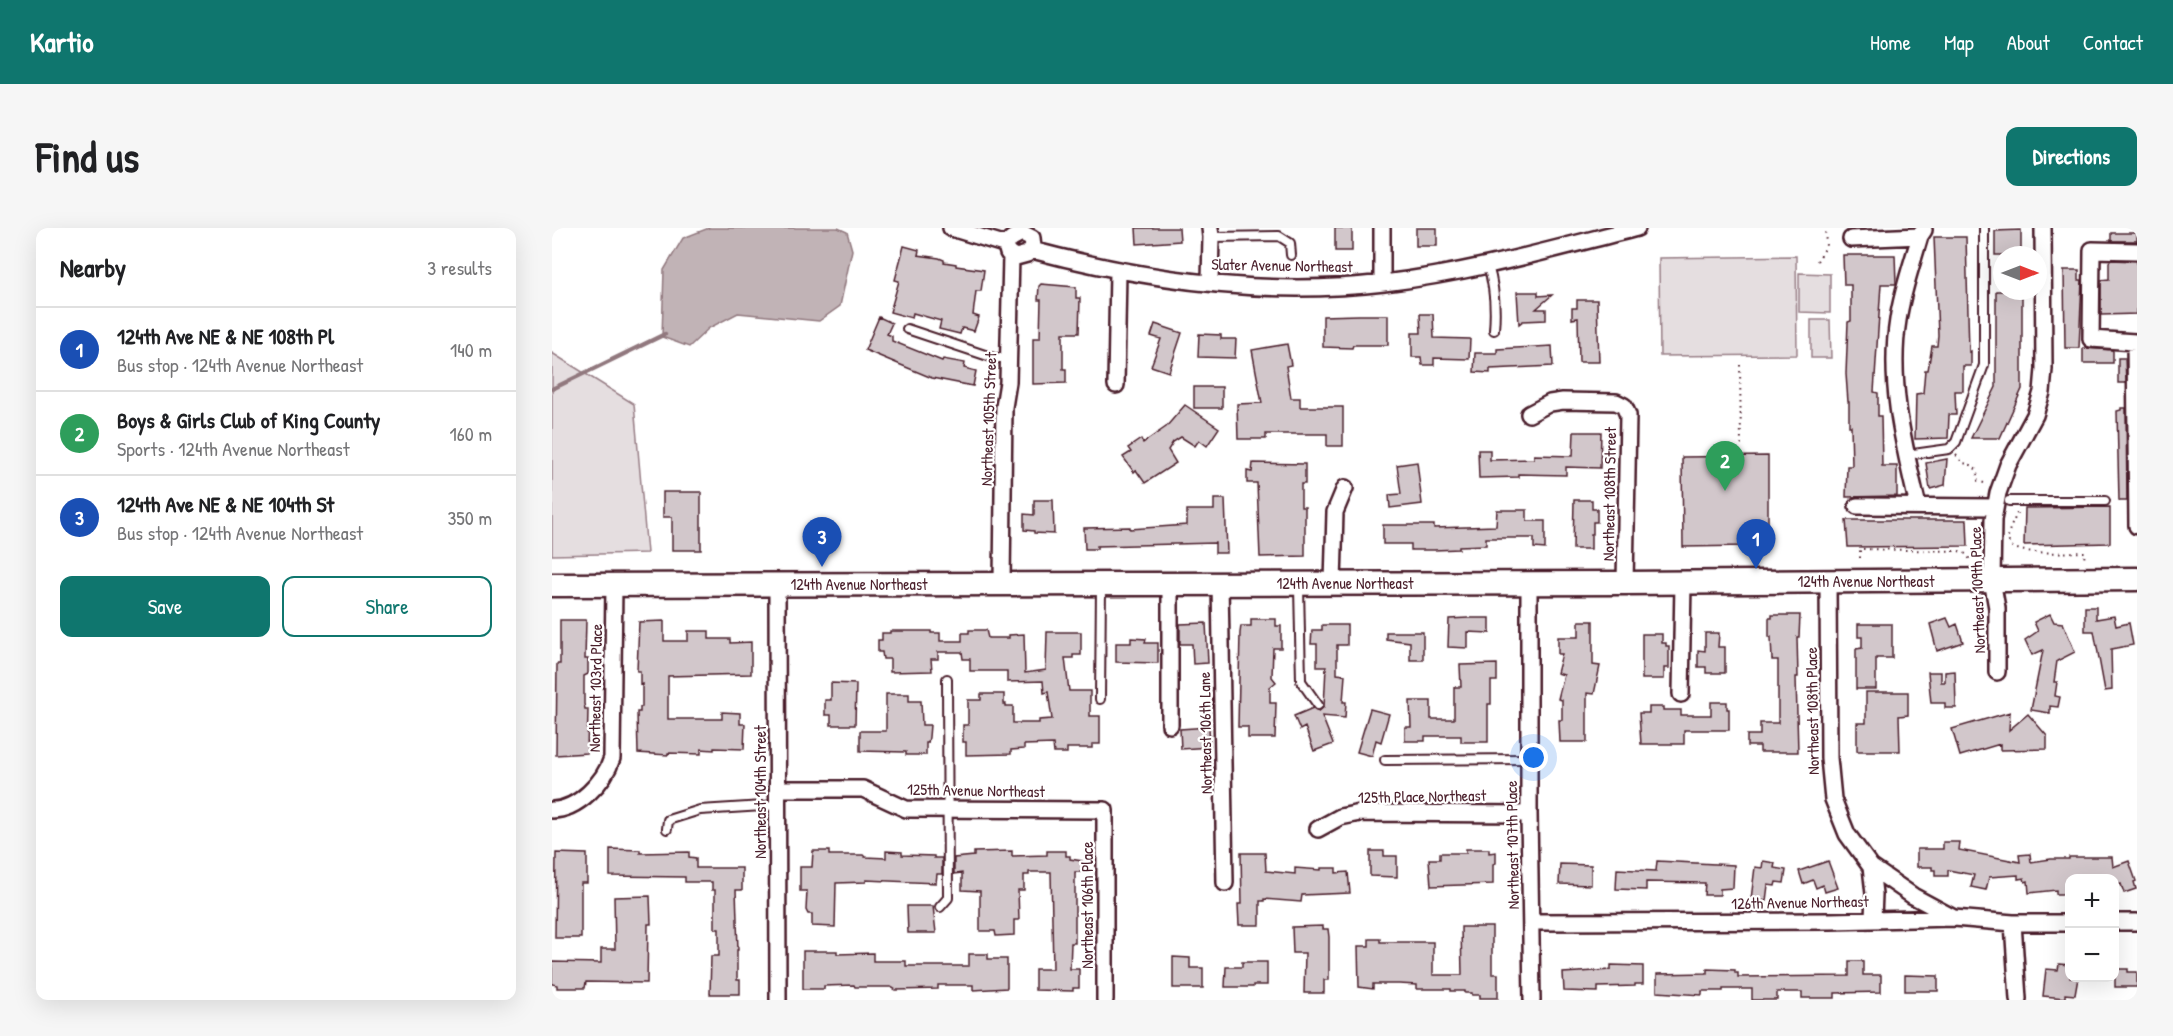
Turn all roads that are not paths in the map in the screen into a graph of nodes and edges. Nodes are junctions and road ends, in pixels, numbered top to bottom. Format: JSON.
{"nodes":[{"id":1,"x":951,"y":228,"type":"edge"},
{"id":2,"x":1382,"y":228,"type":"edge"},
{"id":3,"x":1984,"y":228,"type":"edge"},
{"id":4,"x":2043,"y":228,"type":"edge"},
{"id":5,"x":1631,"y":229,"type":"edge"},
{"id":6,"x":1028,"y":231,"type":"edge"},
{"id":7,"x":1923,"y":232,"type":"edge"},
{"id":8,"x":1210,"y":233,"type":"edge"},
{"id":9,"x":1851,"y":239,"type":"dead end"},
{"id":10,"x":1009,"y":250,"type":"junction"},
{"id":11,"x":1032,"y":250,"type":"junction"},
{"id":12,"x":2137,"y":251,"type":"edge"},
{"id":13,"x":1291,"y":255,"type":"dead end"},
{"id":14,"x":1488,"y":266,"type":"junction"},
{"id":15,"x":1118,"y":271,"type":"junction"},
{"id":16,"x":1210,"y":282,"type":"junction"},
{"id":17,"x":1382,"y":284,"type":"junction"},
{"id":18,"x":907,"y":329,"type":"dead end"},
{"id":19,"x":1494,"y":330,"type":"dead end"},
{"id":20,"x":1008,"y":358,"type":"junction"},
{"id":21,"x":1116,"y":384,"type":"dead end"},
{"id":22,"x":1529,"y":414,"type":"dead end"},
{"id":23,"x":1906,"y":455,"type":"junction"},
{"id":24,"x":1345,"y":488,"type":"dead end"},
{"id":25,"x":2105,"y":501,"type":"dead end"},
{"id":26,"x":2007,"y":503,"type":"junction"},
{"id":27,"x":1857,"y":506,"type":"dead end"},
{"id":28,"x":1918,"y":506,"type":"junction"},
{"id":29,"x":2136,"y":526,"type":"edge"},
{"id":30,"x":2137,"y":579,"type":"edge"},
{"id":31,"x":1828,"y":580,"type":"junction"},
{"id":32,"x":1992,"y":580,"type":"junction"},
{"id":33,"x":1529,"y":582,"type":"junction"},
{"id":34,"x":1683,"y":582,"type":"junction"},
{"id":35,"x":1002,"y":583,"type":"junction"},
{"id":36,"x":1299,"y":583,"type":"junction"},
{"id":37,"x":1333,"y":583,"type":"junction"},
{"id":38,"x":1625,"y":583,"type":"junction"},
{"id":39,"x":777,"y":584,"type":"junction"},
{"id":40,"x":1101,"y":584,"type":"junction"},
{"id":41,"x":1170,"y":584,"type":"junction"},
{"id":42,"x":1220,"y":584,"type":"junction"},
{"id":43,"x":552,"y":585,"type":"edge"},
{"id":44,"x":614,"y":585,"type":"junction"},
{"id":45,"x":1997,"y":672,"type":"dead end"},
{"id":46,"x":947,"y":679,"type":"dead end"},
{"id":47,"x":1681,"y":694,"type":"dead end"},
{"id":48,"x":1100,"y":699,"type":"dead end"},
{"id":49,"x":1318,"y":705,"type":"dead end"},
{"id":50,"x":1170,"y":725,"type":"dead end"},
{"id":51,"x":1529,"y":759,"type":"junction"},
{"id":52,"x":1385,"y":760,"type":"dead end"},
{"id":53,"x":779,"y":789,"type":"junction"},
{"id":54,"x":779,"y":805,"type":"junction"},
{"id":55,"x":948,"y":809,"type":"junction"},
{"id":56,"x":552,"y":810,"type":"edge"},
{"id":57,"x":1105,"y":810,"type":"joint"},
{"id":58,"x":1529,"y":814,"type":"junction"},
{"id":59,"x":667,"y":829,"type":"dead end"},
{"id":60,"x":1318,"y":829,"type":"dead end"},
{"id":61,"x":1871,"y":867,"type":"junction"},
{"id":62,"x":1225,"y":883,"type":"dead end"},
{"id":63,"x":940,"y":907,"type":"dead end"},
{"id":64,"x":1954,"y":918,"type":"junction"},
{"id":65,"x":1873,"y":919,"type":"junction"},
{"id":66,"x":1531,"y":922,"type":"junction"},
{"id":67,"x":2119,"y":922,"type":"edge"},
{"id":68,"x":2137,"y":922,"type":"edge"},
{"id":69,"x":2013,"y":923,"type":"junction"},
{"id":70,"x":2065,"y":923,"type":"edge"},
{"id":71,"x":2018,"y":999,"type":"edge"},
{"id":72,"x":778,"y":1000,"type":"edge"},
{"id":73,"x":1105,"y":1000,"type":"edge"},
{"id":74,"x":1532,"y":1000,"type":"edge"}],
"edges":[{"from":1,"to":10,"type":"street"},
{"from":2,"to":17,"type":"street"},
{"from":3,"to":23,"type":"lane"},
{"from":4,"to":26,"type":"street","name":"Northeast 109th Place"},
{"from":5,"to":14,"type":"street","name":"Slater Avenue Northeast"},
{"from":6,"to":10,"type":"street"},
{"from":6,"to":11,"type":"street"},
{"from":7,"to":9,"type":"street"},
{"from":7,"to":23,"type":"street"},
{"from":8,"to":13,"type":"lane"},
{"from":8,"to":16,"type":"street"},
{"from":10,"to":11,"type":"street"},
{"from":10,"to":20,"type":"street","name":"Northeast 105th Street"},
{"from":11,"to":15,"type":"street","name":"Slater Avenue Northeast"},
{"from":12,"to":29,"type":"street"},
{"from":14,"to":17,"type":"street","name":"Slater Avenue Northeast"},
{"from":14,"to":19,"type":"lane"},
{"from":15,"to":16,"type":"street","name":"Slater Avenue Northeast"},
{"from":15,"to":21,"type":"street"},
{"from":16,"to":17,"type":"street","name":"Slater Avenue Northeast"},
{"from":18,"to":20,"type":"lane"},
{"from":20,"to":35,"type":"street","name":"Northeast 105th Street"},
{"from":22,"to":38,"type":"street","name":"Northeast 108th Street"},
{"from":23,"to":28,"type":"street"},
{"from":24,"to":37,"type":"street"},
{"from":25,"to":26,"type":"lane"},
{"from":26,"to":28,"type":"street"},
{"from":26,"to":32,"type":"street","name":"Northeast 109th Place"},
{"from":27,"to":28,"type":"street"},
{"from":30,"to":32,"type":"main road","name":"124th Avenue Northeast"},
{"from":31,"to":32,"type":"main road","name":"124th Avenue Northeast"},
{"from":31,"to":34,"type":"main road","name":"124th Avenue Northeast"},
{"from":31,"to":61,"type":"street","name":"Northeast 108th Place"},
{"from":32,"to":45,"type":"street","name":"Northeast 109th Place"},
{"from":33,"to":37,"type":"main road","name":"124th Avenue Northeast"},
{"from":33,"to":38,"type":"main road","name":"124th Avenue Northeast"},
{"from":33,"to":51,"type":"street","name":"Northeast 107th Place"},
{"from":34,"to":38,"type":"main road","name":"124th Avenue Northeast"},
{"from":34,"to":47,"type":"street"},
{"from":35,"to":39,"type":"main road","name":"124th Avenue Northeast"},
{"from":35,"to":40,"type":"main road","name":"124th Avenue Northeast"},
{"from":36,"to":37,"type":"main road","name":"124th Avenue Northeast"},
{"from":36,"to":42,"type":"main road","name":"124th Avenue Northeast"},
{"from":36,"to":49,"type":"lane"},
{"from":39,"to":44,"type":"main road","name":"124th Avenue Northeast"},
{"from":39,"to":53,"type":"street","name":"Northeast 104th Street"},
{"from":40,"to":41,"type":"main road","name":"124th Avenue Northeast"},
{"from":40,"to":48,"type":"lane"},
{"from":41,"to":42,"type":"main road","name":"124th Avenue Northeast"},
{"from":41,"to":50,"type":"street","name":"Northeast 106th Lane"},
{"from":42,"to":62,"type":"street","name":"Northeast 106th Lane"},
{"from":43,"to":44,"type":"main road","name":"124th Avenue Northeast"},
{"from":44,"to":56,"type":"street","name":"Northeast 103rd Place"},
{"from":46,"to":55,"type":"lane"},
{"from":51,"to":52,"type":"lane"},
{"from":51,"to":58,"type":"street","name":"Northeast 107th Place"},
{"from":53,"to":54,"type":"street","name":"Northeast 104th Street"},
{"from":53,"to":55,"type":"street","name":"125th Avenue Northeast"},
{"from":54,"to":59,"type":"lane"},
{"from":54,"to":72,"type":"street","name":"Northeast 104th Street"},
{"from":55,"to":57,"type":"street","name":"125th Avenue Northeast"},
{"from":55,"to":63,"type":"lane"},
{"from":57,"to":73,"type":"street","name":"Northeast 106th Place"},
{"from":58,"to":60,"type":"street","name":"125th Place Northeast"},
{"from":58,"to":66,"type":"street","name":"Northeast 107th Place"},
{"from":61,"to":64,"type":"street","name":"Northeast 108th Place"},
{"from":61,"to":65,"type":"street"},
{"from":64,"to":65,"type":"street","name":"126th Avenue Northeast"},
{"from":64,"to":69,"type":"street","name":"126th Avenue Northeast"},
{"from":65,"to":66,"type":"street","name":"126th Avenue Northeast"},
{"from":66,"to":74,"type":"street","name":"Northeast 107th Place"},
{"from":67,"to":68,"type":"street"},
{"from":69,"to":70,"type":"street","name":"126th Avenue Northeast"},
{"from":69,"to":71,"type":"street"}]}
